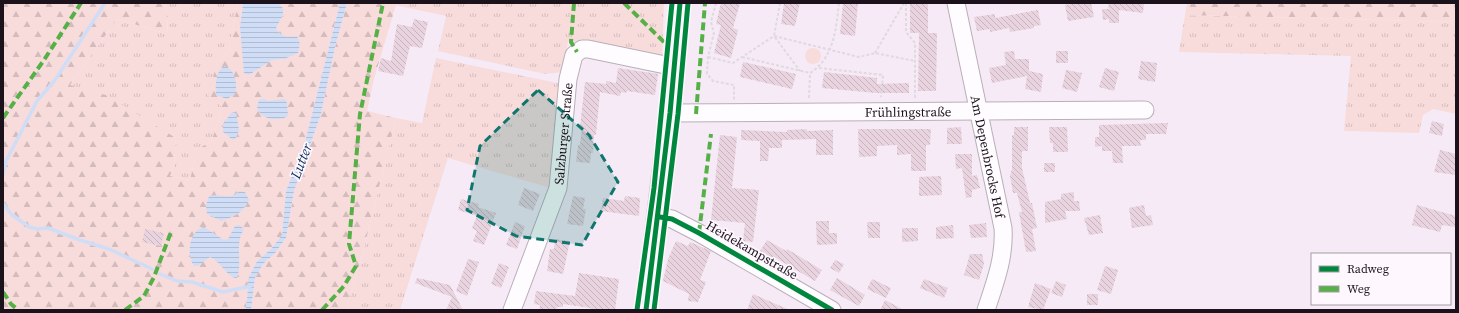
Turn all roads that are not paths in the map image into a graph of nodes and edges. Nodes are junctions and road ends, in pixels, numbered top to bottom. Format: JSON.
{"nodes":[{"id":1,"x":680,"y":3,"type":"edge"},
{"id":2,"x":956,"y":3,"type":"edge"},
{"id":3,"x":675,"y":67,"type":"junction"},
{"id":4,"x":979,"y":110,"type":"junction"},
{"id":5,"x":1145,"y":110,"type":"dead end"},
{"id":6,"x":670,"y":113,"type":"junction"},
{"id":7,"x":658,"y":216,"type":"junction"},
{"id":8,"x":830,"y":309,"type":"edge"},
{"id":9,"x":512,"y":310,"type":"edge"},
{"id":10,"x":646,"y":310,"type":"edge"},
{"id":11,"x":986,"y":310,"type":"edge"}],
"edges":[{"from":1,"to":3,"type":"main road"},
{"from":2,"to":4,"type":"street","name":"Am Depenbrocks Hof"},
{"from":3,"to":6,"type":"main road"},
{"from":3,"to":9,"type":"street","name":"Salzburger Straße"},
{"from":4,"to":5,"type":"street","name":"Frühlingstraße"},
{"from":4,"to":6,"type":"street","name":"Frühlingstraße"},
{"from":4,"to":11,"type":"street","name":"Am Depenbrocks Hof"},
{"from":6,"to":7,"type":"main road"},
{"from":7,"to":8,"type":"street","name":"Heidekampstraße"},
{"from":7,"to":10,"type":"main road"}]}
